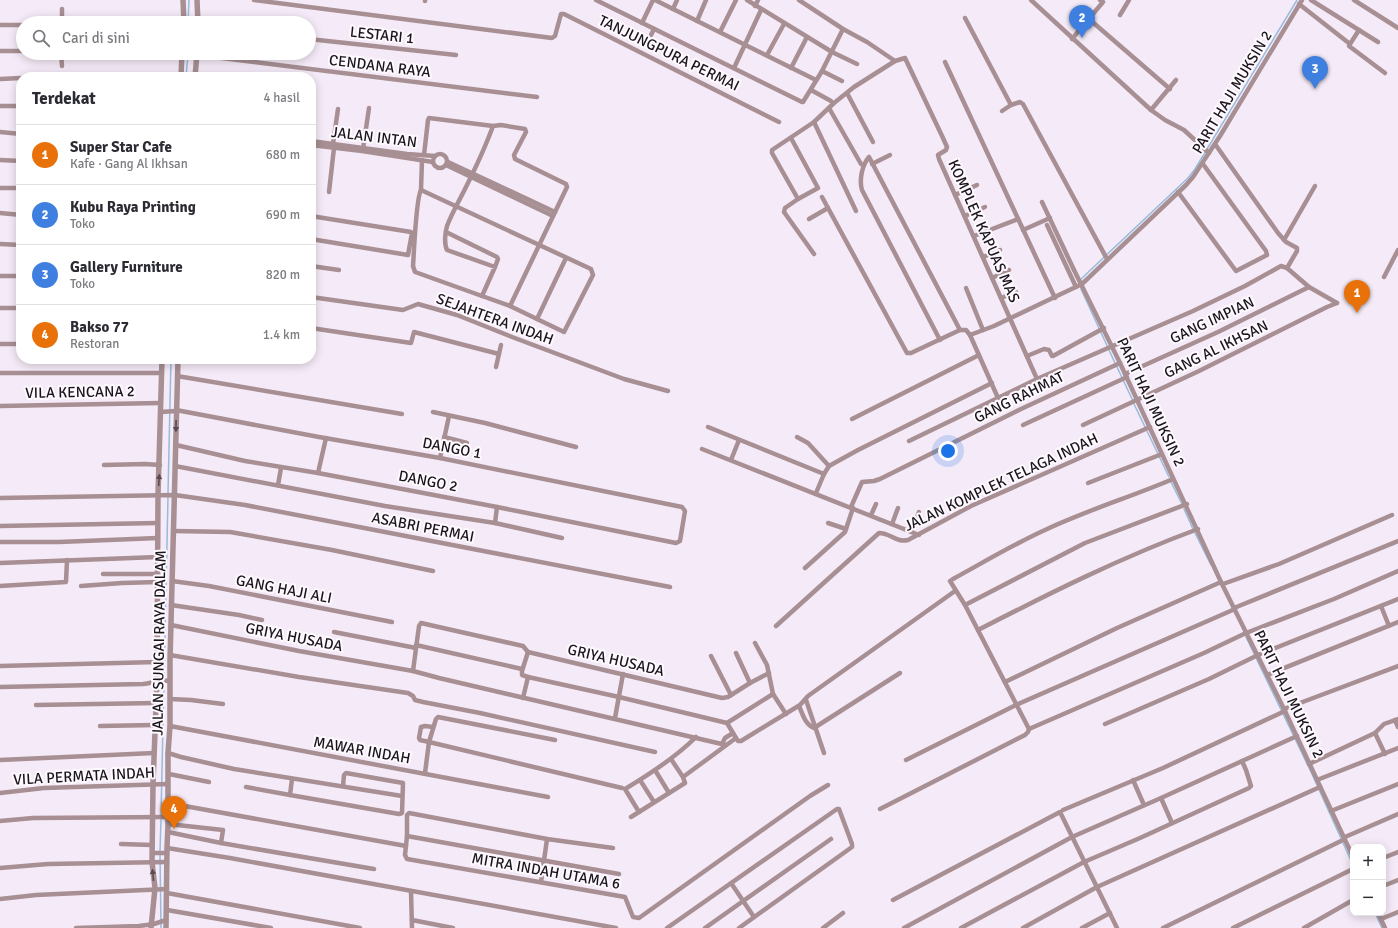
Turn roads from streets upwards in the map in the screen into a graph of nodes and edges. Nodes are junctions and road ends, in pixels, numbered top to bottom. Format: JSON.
{"nodes":[{"id":1,"x":183,"y":0,"type":"edge"},
{"id":2,"x":197,"y":0,"type":"edge"},
{"id":3,"x":254,"y":0,"type":"edge"},
{"id":4,"x":596,"y":0,"type":"edge"},
{"id":5,"x":654,"y":0,"type":"edge"},
{"id":6,"x":677,"y":0,"type":"edge"},
{"id":7,"x":706,"y":0,"type":"edge"},
{"id":8,"x":736,"y":0,"type":"edge"},
{"id":9,"x":747,"y":0,"type":"edge"},
{"id":10,"x":758,"y":0,"type":"edge"},
{"id":11,"x":799,"y":0,"type":"edge"},
{"id":12,"x":1030,"y":0,"type":"edge"},
{"id":13,"x":1100,"y":0,"type":"edge"},
{"id":14,"x":1129,"y":0,"type":"edge"},
{"id":15,"x":1311,"y":0,"type":"edge"},
{"id":16,"x":1354,"y":0,"type":"edge"},
{"id":17,"x":1301,"y":2,"type":"edge"},
{"id":18,"x":755,"y":6,"type":"junction"},
{"id":19,"x":62,"y":9,"type":"dead end"},
{"id":20,"x":673,"y":9,"type":"junction"},
{"id":21,"x":762,"y":10,"type":"junction"},
{"id":22,"x":1120,"y":15,"type":"dead end"},
{"id":23,"x":62,"y":16,"type":"edge"},
{"id":24,"x":184,"y":16,"type":"edge"},
{"id":25,"x":198,"y":16,"type":"edge"},
{"id":26,"x":965,"y":18,"type":"dead end"},
{"id":27,"x":1088,"y":19,"type":"junction"},
{"id":28,"x":697,"y":21,"type":"junction"},
{"id":29,"x":642,"y":23,"type":"junction"},
{"id":30,"x":784,"y":24,"type":"junction"},
{"id":31,"x":0,"y":25,"type":"edge"},
{"id":32,"x":16,"y":25,"type":"edge"},
{"id":33,"x":1398,"y":28,"type":"edge"},
{"id":34,"x":654,"y":29,"type":"junction"},
{"id":35,"x":843,"y":29,"type":"junction"},
{"id":36,"x":1359,"y":30,"type":"junction"},
{"id":37,"x":720,"y":32,"type":"junction"},
{"id":38,"x":651,"y":35,"type":"dead end"},
{"id":39,"x":807,"y":37,"type":"junction"},
{"id":40,"x":1072,"y":39,"type":"junction"},
{"id":41,"x":316,"y":40,"type":"edge"},
{"id":42,"x":1378,"y":42,"type":"dead end"},
{"id":43,"x":744,"y":43,"type":"junction"},
{"id":44,"x":1350,"y":44,"type":"junction"},
{"id":45,"x":0,"y":51,"type":"edge"},
{"id":46,"x":16,"y":51,"type":"edge"},
{"id":47,"x":832,"y":52,"type":"junction"},
{"id":48,"x":455,"y":55,"type":"dead end"},
{"id":49,"x":767,"y":55,"type":"junction"},
{"id":50,"x":62,"y":60,"type":"edge"},
{"id":51,"x":182,"y":60,"type":"edge"},
{"id":52,"x":196,"y":60,"type":"edge"},
{"id":53,"x":244,"y":60,"type":"edge"},
{"id":54,"x":895,"y":61,"type":"junction"},
{"id":55,"x":946,"y":62,"type":"dead end"},
{"id":56,"x":857,"y":64,"type":"dead end"},
{"id":57,"x":62,"y":66,"type":"dead end"},
{"id":58,"x":734,"y":68,"type":"junction"},
{"id":59,"x":792,"y":68,"type":"junction"},
{"id":60,"x":822,"y":71,"type":"junction"},
{"id":61,"x":181,"y":72,"type":"edge"},
{"id":62,"x":195,"y":72,"type":"edge"},
{"id":63,"x":1385,"y":73,"type":"dead end"},
{"id":64,"x":0,"y":78,"type":"edge"},
{"id":65,"x":16,"y":78,"type":"edge"},
{"id":66,"x":816,"y":80,"type":"junction"},
{"id":67,"x":1176,"y":80,"type":"dead end"},
{"id":68,"x":842,"y":81,"type":"dead end"},
{"id":69,"x":1170,"y":89,"type":"junction"},
{"id":70,"x":811,"y":90,"type":"junction"},
{"id":71,"x":847,"y":93,"type":"junction"},
{"id":72,"x":537,"y":97,"type":"dead end"},
{"id":73,"x":831,"y":101,"type":"dead end"},
{"id":74,"x":1011,"y":105,"type":"junction"},
{"id":75,"x":0,"y":106,"type":"edge"},
{"id":76,"x":16,"y":106,"type":"edge"},
{"id":77,"x":369,"y":108,"type":"dead end"},
{"id":78,"x":829,"y":108,"type":"junction"},
{"id":79,"x":338,"y":109,"type":"dead end"},
{"id":80,"x":1151,"y":110,"type":"junction"},
{"id":81,"x":1002,"y":111,"type":"dead end"},
{"id":82,"x":779,"y":122,"type":"dead end"},
{"id":83,"x":814,"y":122,"type":"junction"},
{"id":84,"x":493,"y":126,"type":"junction"},
{"id":85,"x":0,"y":132,"type":"edge"},
{"id":86,"x":16,"y":134,"type":"edge"},
{"id":87,"x":791,"y":138,"type":"junction"},
{"id":88,"x":316,"y":142,"type":"edge"},
{"id":89,"x":873,"y":142,"type":"dead end"},
{"id":90,"x":1215,"y":144,"type":"junction"},
{"id":91,"x":316,"y":145,"type":"edge"},
{"id":92,"x":334,"y":146,"type":"junction"},
{"id":93,"x":363,"y":149,"type":"junction"},
{"id":94,"x":1209,"y":153,"type":"junction"},
{"id":95,"x":890,"y":154,"type":"dead end"},
{"id":96,"x":435,"y":156,"type":"junction"},
{"id":97,"x":423,"y":158,"type":"junction"},
{"id":98,"x":0,"y":160,"type":"edge"},
{"id":99,"x":16,"y":161,"type":"edge"},
{"id":100,"x":433,"y":162,"type":"junction"},
{"id":101,"x":447,"y":164,"type":"junction"},
{"id":102,"x":861,"y":164,"type":"dead end"},
{"id":103,"x":872,"y":164,"type":"junction"},
{"id":104,"x":1203,"y":164,"type":"junction"},
{"id":105,"x":472,"y":175,"type":"junction"},
{"id":106,"x":978,"y":185,"type":"dead end"},
{"id":107,"x":1315,"y":186,"type":"dead end"},
{"id":108,"x":0,"y":188,"type":"edge"},
{"id":109,"x":16,"y":188,"type":"edge"},
{"id":110,"x":421,"y":190,"type":"junction"},
{"id":111,"x":329,"y":192,"type":"dead end"},
{"id":112,"x":1178,"y":192,"type":"junction"},
{"id":113,"x":955,"y":195,"type":"junction"},
{"id":114,"x":822,"y":197,"type":"dead end"},
{"id":115,"x":798,"y":199,"type":"junction"},
{"id":116,"x":1042,"y":202,"type":"dead end"},
{"id":117,"x":457,"y":206,"type":"junction"},
{"id":118,"x":985,"y":207,"type":"dead end"},
{"id":119,"x":828,"y":208,"type":"junction"},
{"id":120,"x":856,"y":211,"type":"dead end"},
{"id":121,"x":0,"y":213,"type":"edge"},
{"id":122,"x":554,"y":214,"type":"junction"},
{"id":123,"x":16,"y":215,"type":"edge"},
{"id":124,"x":965,"y":216,"type":"junction"},
{"id":125,"x":316,"y":217,"type":"edge"},
{"id":126,"x":1050,"y":218,"type":"junction"},
{"id":127,"x":1018,"y":219,"type":"junction"},
{"id":128,"x":809,"y":220,"type":"dead end"},
{"id":129,"x":1047,"y":225,"type":"dead end"},
{"id":130,"x":1023,"y":230,"type":"junction"},
{"id":131,"x":446,"y":232,"type":"junction"},
{"id":132,"x":974,"y":236,"type":"junction"},
{"id":133,"x":316,"y":240,"type":"edge"},
{"id":134,"x":1284,"y":240,"type":"junction"},
{"id":135,"x":0,"y":244,"type":"edge"},
{"id":136,"x":16,"y":245,"type":"edge"},
{"id":137,"x":540,"y":245,"type":"junction"},
{"id":138,"x":1000,"y":250,"type":"dead end"},
{"id":139,"x":1398,"y":250,"type":"edge"},
{"id":140,"x":814,"y":254,"type":"dead end"},
{"id":141,"x":983,"y":257,"type":"junction"},
{"id":142,"x":566,"y":258,"type":"junction"},
{"id":143,"x":1107,"y":259,"type":"junction"},
{"id":144,"x":316,"y":267,"type":"edge"},
{"id":145,"x":494,"y":267,"type":"junction"},
{"id":146,"x":1286,"y":268,"type":"junction"},
{"id":147,"x":339,"y":270,"type":"dead end"},
{"id":148,"x":1009,"y":270,"type":"dead end"},
{"id":149,"x":0,"y":276,"type":"edge"},
{"id":150,"x":16,"y":276,"type":"edge"},
{"id":151,"x":1384,"y":277,"type":"dead end"},
{"id":152,"x":992,"y":278,"type":"junction"},
{"id":153,"x":1082,"y":284,"type":"junction"},
{"id":154,"x":1076,"y":287,"type":"junction"},
{"id":155,"x":1309,"y":287,"type":"junction"},
{"id":156,"x":966,"y":288,"type":"dead end"},
{"id":157,"x":1016,"y":292,"type":"dead end"},
{"id":158,"x":482,"y":296,"type":"junction"},
{"id":159,"x":316,"y":298,"type":"edge"},
{"id":160,"x":1001,"y":298,"type":"junction"},
{"id":161,"x":1055,"y":298,"type":"junction"},
{"id":162,"x":510,"y":306,"type":"junction"},
{"id":163,"x":0,"y":308,"type":"edge"},
{"id":164,"x":16,"y":308,"type":"edge"},
{"id":165,"x":1010,"y":318,"type":"junction"},
{"id":166,"x":537,"y":319,"type":"junction"},
{"id":167,"x":316,"y":329,"type":"edge"},
{"id":168,"x":1103,"y":329,"type":"junction"},
{"id":169,"x":960,"y":330,"type":"junction"},
{"id":170,"x":983,"y":330,"type":"junction"},
{"id":171,"x":970,"y":335,"type":"junction"},
{"id":172,"x":940,"y":340,"type":"junction"},
{"id":173,"x":0,"y":344,"type":"edge"},
{"id":174,"x":16,"y":344,"type":"edge"},
{"id":175,"x":501,"y":345,"type":"dead end"},
{"id":176,"x":1112,"y":346,"type":"junction"},
{"id":177,"x":499,"y":354,"type":"junction"},
{"id":178,"x":979,"y":355,"type":"junction"},
{"id":179,"x":1027,"y":356,"type":"junction"},
{"id":180,"x":1120,"y":363,"type":"junction"},
{"id":181,"x":162,"y":364,"type":"edge"},
{"id":182,"x":178,"y":364,"type":"edge"},
{"id":183,"x":496,"y":367,"type":"dead end"},
{"id":184,"x":0,"y":373,"type":"edge"},
{"id":185,"x":161,"y":373,"type":"junction"},
{"id":186,"x":1126,"y":375,"type":"junction"},
{"id":187,"x":177,"y":376,"type":"junction"},
{"id":188,"x":1037,"y":380,"type":"junction"},
{"id":189,"x":992,"y":383,"type":"junction"},
{"id":190,"x":668,"y":391,"type":"dead end"},
{"id":191,"x":998,"y":398,"type":"junction"},
{"id":192,"x":1137,"y":400,"type":"junction"},
{"id":193,"x":160,"y":403,"type":"junction"},
{"id":194,"x":0,"y":406,"type":"edge"},
{"id":195,"x":175,"y":411,"type":"junction"},
{"id":196,"x":163,"y":412,"type":"junction"},
{"id":197,"x":433,"y":412,"type":"dead end"},
{"id":198,"x":402,"y":414,"type":"dead end"},
{"id":199,"x":448,"y":416,"type":"junction"},
{"id":200,"x":852,"y":419,"type":"dead end"},
{"id":201,"x":1083,"y":424,"type":"dead end"},
{"id":202,"x":1023,"y":425,"type":"dead end"},
{"id":203,"x":708,"y":426,"type":"dead end"},
{"id":204,"x":1147,"y":428,"type":"junction"},
{"id":205,"x":444,"y":437,"type":"junction"},
{"id":206,"x":797,"y":437,"type":"dead end"},
{"id":207,"x":326,"y":438,"type":"junction"},
{"id":208,"x":739,"y":440,"type":"junction"},
{"id":209,"x":910,"y":441,"type":"dead end"},
{"id":210,"x":467,"y":443,"type":"dead end"},
{"id":211,"x":176,"y":445,"type":"junction"},
{"id":212,"x":576,"y":447,"type":"dead end"},
{"id":213,"x":702,"y":449,"type":"dead end"},
{"id":214,"x":1162,"y":454,"type":"junction"},
{"id":215,"x":440,"y":458,"type":"junction"},
{"id":216,"x":731,"y":460,"type":"junction"},
{"id":217,"x":160,"y":464,"type":"junction"},
{"id":218,"x":104,"y":465,"type":"dead end"},
{"id":219,"x":175,"y":466,"type":"junction"},
{"id":220,"x":829,"y":466,"type":"junction"},
{"id":221,"x":281,"y":468,"type":"junction"},
{"id":222,"x":318,"y":473,"type":"junction"},
{"id":223,"x":824,"y":474,"type":"junction"},
{"id":224,"x":1174,"y":479,"type":"junction"},
{"id":225,"x":1088,"y":483,"type":"dead end"},
{"id":226,"x":278,"y":485,"type":"junction"},
{"id":227,"x":816,"y":493,"type":"junction"},
{"id":228,"x":160,"y":495,"type":"junction"},
{"id":229,"x":173,"y":495,"type":"junction"},
{"id":230,"x":0,"y":498,"type":"edge"},
{"id":231,"x":876,"y":504,"type":"dead end"},
{"id":232,"x":1187,"y":504,"type":"junction"},
{"id":233,"x":498,"y":507,"type":"junction"},
{"id":234,"x":852,"y":508,"type":"junction"},
{"id":235,"x":898,"y":508,"type":"dead end"},
{"id":236,"x":920,"y":512,"type":"dead end"},
{"id":237,"x":871,"y":515,"type":"junction"},
{"id":238,"x":1392,"y":515,"type":"dead end"},
{"id":239,"x":158,"y":523,"type":"junction"},
{"id":240,"x":495,"y":523,"type":"junction"},
{"id":241,"x":828,"y":523,"type":"dead end"},
{"id":242,"x":892,"y":524,"type":"junction"},
{"id":243,"x":0,"y":526,"type":"edge"},
{"id":244,"x":846,"y":529,"type":"junction"},
{"id":245,"x":1198,"y":529,"type":"junction"},
{"id":246,"x":173,"y":530,"type":"junction"},
{"id":247,"x":911,"y":532,"type":"junction"},
{"id":248,"x":919,"y":535,"type":"junction"},
{"id":249,"x":158,"y":538,"type":"junction"},
{"id":250,"x":562,"y":538,"type":"dead end"},
{"id":251,"x":1398,"y":541,"type":"edge"},
{"id":252,"x":0,"y":542,"type":"edge"},
{"id":253,"x":676,"y":543,"type":"joint"},
{"id":254,"x":158,"y":557,"type":"junction"},
{"id":255,"x":67,"y":560,"type":"junction"},
{"id":256,"x":0,"y":563,"type":"edge"},
{"id":257,"x":805,"y":568,"type":"dead end"},
{"id":258,"x":433,"y":571,"type":"dead end"},
{"id":259,"x":1398,"y":572,"type":"edge"},
{"id":260,"x":103,"y":574,"type":"dead end"},
{"id":261,"x":158,"y":574,"type":"junction"},
{"id":262,"x":172,"y":581,"type":"junction"},
{"id":263,"x":158,"y":582,"type":"junction"},
{"id":264,"x":1222,"y":583,"type":"junction"},
{"id":265,"x":0,"y":586,"type":"edge"},
{"id":266,"x":81,"y":586,"type":"dead end"},
{"id":267,"x":670,"y":587,"type":"dead end"},
{"id":268,"x":955,"y":591,"type":"junction"},
{"id":269,"x":1398,"y":599,"type":"edge"},
{"id":270,"x":171,"y":605,"type":"junction"},
{"id":271,"x":965,"y":605,"type":"junction"},
{"id":272,"x":1381,"y":606,"type":"junction"},
{"id":273,"x":1234,"y":608,"type":"junction"},
{"id":274,"x":262,"y":620,"type":"dead end"},
{"id":275,"x":392,"y":622,"type":"dead end"},
{"id":276,"x":1398,"y":622,"type":"edge"},
{"id":277,"x":171,"y":625,"type":"junction"},
{"id":278,"x":776,"y":626,"type":"dead end"},
{"id":279,"x":1389,"y":626,"type":"junction"},
{"id":280,"x":978,"y":630,"type":"junction"},
{"id":281,"x":334,"y":632,"type":"dead end"},
{"id":282,"x":1246,"y":633,"type":"junction"},
{"id":283,"x":755,"y":643,"type":"dead end"},
{"id":284,"x":416,"y":646,"type":"junction"},
{"id":285,"x":528,"y":652,"type":"junction"},
{"id":286,"x":736,"y":653,"type":"dead end"},
{"id":287,"x":170,"y":655,"type":"junction"},
{"id":288,"x":1258,"y":655,"type":"junction"},
{"id":289,"x":711,"y":656,"type":"dead end"},
{"id":290,"x":157,"y":662,"type":"junction"},
{"id":291,"x":0,"y":666,"type":"edge"},
{"id":292,"x":1398,"y":666,"type":"edge"},
{"id":293,"x":522,"y":669,"type":"junction"},
{"id":294,"x":413,"y":671,"type":"junction"},
{"id":295,"x":768,"y":673,"type":"junction"},
{"id":296,"x":900,"y":673,"type":"dead end"},
{"id":297,"x":623,"y":674,"type":"junction"},
{"id":298,"x":1267,"y":675,"type":"junction"},
{"id":299,"x":528,"y":677,"type":"junction"},
{"id":300,"x":158,"y":680,"type":"junction"},
{"id":301,"x":168,"y":681,"type":"junction"},
{"id":302,"x":1005,"y":682,"type":"junction"},
{"id":303,"x":750,"y":684,"type":"junction"},
{"id":304,"x":0,"y":687,"type":"edge"},
{"id":305,"x":773,"y":694,"type":"junction"},
{"id":306,"x":732,"y":695,"type":"junction"},
{"id":307,"x":619,"y":697,"type":"junction"},
{"id":308,"x":170,"y":698,"type":"junction"},
{"id":309,"x":523,"y":698,"type":"junction"},
{"id":310,"x":806,"y":700,"type":"junction"},
{"id":311,"x":156,"y":703,"type":"junction"},
{"id":312,"x":223,"y":704,"type":"dead end"},
{"id":313,"x":36,"y":705,"type":"dead end"},
{"id":314,"x":1016,"y":705,"type":"junction"},
{"id":315,"x":799,"y":706,"type":"junction"},
{"id":316,"x":1285,"y":710,"type":"junction"},
{"id":317,"x":786,"y":714,"type":"junction"},
{"id":318,"x":615,"y":718,"type":"junction"},
{"id":319,"x":1397,"y":719,"type":"edge"},
{"id":320,"x":726,"y":723,"type":"junction"},
{"id":321,"x":1105,"y":724,"type":"dead end"},
{"id":322,"x":155,"y":725,"type":"junction"},
{"id":323,"x":100,"y":726,"type":"dead end"},
{"id":324,"x":170,"y":726,"type":"junction"},
{"id":325,"x":433,"y":727,"type":"junction"},
{"id":326,"x":812,"y":727,"type":"junction"},
{"id":327,"x":1398,"y":727,"type":"edge"},
{"id":328,"x":1029,"y":729,"type":"junction"},
{"id":329,"x":733,"y":733,"type":"junction"},
{"id":330,"x":1375,"y":733,"type":"junction"},
{"id":331,"x":1297,"y":736,"type":"junction"},
{"id":332,"x":694,"y":737,"type":"junction"},
{"id":333,"x":736,"y":738,"type":"junction"},
{"id":334,"x":556,"y":740,"type":"dead end"},
{"id":335,"x":429,"y":742,"type":"junction"},
{"id":336,"x":724,"y":744,"type":"junction"},
{"id":337,"x":1398,"y":748,"type":"edge"},
{"id":338,"x":655,"y":752,"type":"dead end"},
{"id":339,"x":154,"y":753,"type":"junction"},
{"id":340,"x":168,"y":753,"type":"junction"},
{"id":341,"x":824,"y":753,"type":"dead end"},
{"id":342,"x":1385,"y":754,"type":"junction"},
{"id":343,"x":671,"y":759,"type":"junction"},
{"id":344,"x":0,"y":760,"type":"edge"},
{"id":345,"x":906,"y":760,"type":"dead end"},
{"id":346,"x":1242,"y":761,"type":"junction"},
{"id":347,"x":1309,"y":764,"type":"junction"},
{"id":348,"x":655,"y":770,"type":"junction"},
{"id":349,"x":168,"y":774,"type":"junction"},
{"id":350,"x":425,"y":774,"type":"junction"},
{"id":351,"x":683,"y":777,"type":"junction"},
{"id":352,"x":292,"y":778,"type":"junction"},
{"id":353,"x":640,"y":780,"type":"junction"},
{"id":354,"x":1133,"y":780,"type":"junction"},
{"id":355,"x":1318,"y":780,"type":"junction"},
{"id":356,"x":209,"y":782,"type":"dead end"},
{"id":357,"x":154,"y":784,"type":"junction"},
{"id":358,"x":167,"y":784,"type":"junction"},
{"id":359,"x":1398,"y":784,"type":"edge"},
{"id":360,"x":828,"y":785,"type":"dead end"},
{"id":361,"x":343,"y":786,"type":"junction"},
{"id":362,"x":246,"y":787,"type":"dead end"},
{"id":363,"x":1320,"y":787,"type":"junction"},
{"id":364,"x":622,"y":788,"type":"dead end"},
{"id":365,"x":0,"y":793,"type":"edge"},
{"id":366,"x":669,"y":793,"type":"junction"},
{"id":367,"x":290,"y":795,"type":"junction"},
{"id":368,"x":402,"y":796,"type":"junction"},
{"id":369,"x":548,"y":797,"type":"dead end"},
{"id":370,"x":1161,"y":798,"type":"junction"},
{"id":371,"x":654,"y":802,"type":"junction"},
{"id":372,"x":168,"y":803,"type":"junction"},
{"id":373,"x":1144,"y":805,"type":"junction"},
{"id":374,"x":880,"y":809,"type":"dead end"},
{"id":375,"x":1063,"y":810,"type":"dead end"},
{"id":376,"x":1331,"y":811,"type":"junction"},
{"id":377,"x":639,"y":812,"type":"junction"},
{"id":378,"x":1398,"y":814,"type":"edge"},
{"id":379,"x":155,"y":817,"type":"junction"},
{"id":380,"x":166,"y":817,"type":"junction"},
{"id":381,"x":631,"y":817,"type":"dead end"},
{"id":382,"x":0,"y":821,"type":"edge"},
{"id":383,"x":1172,"y":823,"type":"junction"},
{"id":384,"x":168,"y":824,"type":"junction"},
{"id":385,"x":168,"y":832,"type":"junction"},
{"id":386,"x":407,"y":836,"type":"junction"},
{"id":387,"x":1072,"y":837,"type":"junction"},
{"id":388,"x":547,"y":839,"type":"junction"},
{"id":389,"x":831,"y":839,"type":"dead end"},
{"id":390,"x":1344,"y":839,"type":"junction"},
{"id":391,"x":221,"y":843,"type":"junction"},
{"id":392,"x":120,"y":844,"type":"dead end"},
{"id":393,"x":152,"y":845,"type":"junction"},
{"id":394,"x":406,"y":846,"type":"junction"},
{"id":395,"x":613,"y":848,"type":"dead end"},
{"id":396,"x":166,"y":851,"type":"junction"},
{"id":397,"x":1350,"y":851,"type":"edge"},
{"id":398,"x":1398,"y":852,"type":"edge"},
{"id":399,"x":154,"y":853,"type":"junction"},
{"id":400,"x":1386,"y":857,"type":"edge"},
{"id":401,"x":543,"y":860,"type":"junction"},
{"id":402,"x":154,"y":862,"type":"junction"},
{"id":403,"x":165,"y":862,"type":"junction"},
{"id":404,"x":1084,"y":862,"type":"junction"},
{"id":405,"x":0,"y":868,"type":"edge"},
{"id":406,"x":374,"y":869,"type":"dead end"},
{"id":407,"x":1350,"y":870,"type":"edge"},
{"id":408,"x":619,"y":874,"type":"dead end"},
{"id":409,"x":1398,"y":880,"type":"edge"},
{"id":410,"x":541,"y":882,"type":"junction"},
{"id":411,"x":731,"y":883,"type":"junction"},
{"id":412,"x":1386,"y":885,"type":"edge"},
{"id":413,"x":156,"y":888,"type":"junction"},
{"id":414,"x":1097,"y":888,"type":"junction"},
{"id":415,"x":166,"y":890,"type":"junction"},
{"id":416,"x":411,"y":891,"type":"junction"},
{"id":417,"x":0,"y":899,"type":"edge"},
{"id":418,"x":893,"y":900,"type":"dead end"},
{"id":419,"x":743,"y":901,"type":"junction"},
{"id":420,"x":1350,"y":902,"type":"edge"},
{"id":421,"x":166,"y":910,"type":"junction"},
{"id":422,"x":1398,"y":912,"type":"edge"},
{"id":423,"x":843,"y":913,"type":"dead end"},
{"id":424,"x":1110,"y":913,"type":"junction"},
{"id":425,"x":1380,"y":916,"type":"edge"},
{"id":426,"x":754,"y":917,"type":"junction"},
{"id":427,"x":1381,"y":919,"type":"junction"},
{"id":428,"x":412,"y":920,"type":"junction"},
{"id":429,"x":164,"y":921,"type":"junction"},
{"id":430,"x":152,"y":926,"type":"edge"},
{"id":431,"x":76,"y":928,"type":"edge"},
{"id":432,"x":166,"y":928,"type":"edge"},
{"id":433,"x":271,"y":928,"type":"edge"},
{"id":434,"x":360,"y":928,"type":"edge"},
{"id":435,"x":412,"y":928,"type":"edge"},
{"id":436,"x":453,"y":928,"type":"edge"},
{"id":437,"x":616,"y":928,"type":"edge"},
{"id":438,"x":667,"y":928,"type":"edge"},
{"id":439,"x":705,"y":928,"type":"edge"},
{"id":440,"x":738,"y":928,"type":"edge"},
{"id":441,"x":823,"y":928,"type":"edge"},
{"id":442,"x":904,"y":928,"type":"edge"},
{"id":443,"x":961,"y":928,"type":"edge"},
{"id":444,"x":1024,"y":928,"type":"edge"},
{"id":445,"x":1082,"y":928,"type":"edge"},
{"id":446,"x":1118,"y":928,"type":"edge"},
{"id":447,"x":1163,"y":928,"type":"edge"},
{"id":448,"x":1233,"y":928,"type":"edge"},
{"id":449,"x":1304,"y":928,"type":"edge"},
{"id":450,"x":1385,"y":928,"type":"edge"}],
"edges":[{"from":1,"to":24,"type":"street"},
{"from":2,"to":25,"type":"street"},
{"from":3,"to":82,"type":"street","name":"TANJUNGPURA PERMAI"},
{"from":4,"to":29,"type":"street"},
{"from":5,"to":20,"type":"street"},
{"from":5,"to":29,"type":"street"},
{"from":6,"to":20,"type":"street"},
{"from":7,"to":28,"type":"street"},
{"from":8,"to":37,"type":"street"},
{"from":9,"to":18,"type":"street"},
{"from":10,"to":18,"type":"street"},
{"from":11,"to":35,"type":"street"},
{"from":12,"to":40,"type":"street"},
{"from":13,"to":27,"type":"street"},
{"from":14,"to":22,"type":"street"},
{"from":15,"to":36,"type":"street"},
{"from":16,"to":33,"type":"street"},
{"from":17,"to":44,"type":"street"},
{"from":17,"to":90,"type":"street","name":"PARIT HAJI MUKSIN 2"},
{"from":18,"to":21,"type":"street"},
{"from":19,"to":23,"type":"street"},
{"from":20,"to":28,"type":"street"},
{"from":21,"to":30,"type":"street"},
{"from":21,"to":43,"type":"street"},
{"from":26,"to":74,"type":"street"},
{"from":27,"to":40,"type":"street"},
{"from":27,"to":69,"type":"street"},
{"from":28,"to":37,"type":"street"},
{"from":29,"to":34,"type":"street"},
{"from":30,"to":39,"type":"street"},
{"from":30,"to":49,"type":"street"},
{"from":31,"to":32,"type":"street"},
{"from":34,"to":38,"type":"street"},
{"from":34,"to":58,"type":"street"},
{"from":35,"to":47,"type":"street"},
{"from":35,"to":54,"type":"street"},
{"from":36,"to":42,"type":"street"},
{"from":36,"to":44,"type":"street"},
{"from":37,"to":43,"type":"street"},
{"from":39,"to":47,"type":"street"},
{"from":39,"to":59,"type":"street"},
{"from":40,"to":80,"type":"street"},
{"from":41,"to":48,"type":"street","name":"LESTARI 1"},
{"from":43,"to":49,"type":"street"},
{"from":43,"to":58,"type":"street"},
{"from":44,"to":63,"type":"street"},
{"from":45,"to":46,"type":"street"},
{"from":47,"to":56,"type":"street"},
{"from":47,"to":60,"type":"street"},
{"from":49,"to":59,"type":"street"},
{"from":50,"to":57,"type":"street"},
{"from":51,"to":61,"type":"street"},
{"from":52,"to":62,"type":"street"},
{"from":53,"to":72,"type":"street","name":"CENDANA RAYA"},
{"from":54,"to":71,"type":"street"},
{"from":54,"to":113,"type":"street","name":"KOMPLEK KAPUAS MAS"},
{"from":55,"to":127,"type":"street"},
{"from":58,"to":70,"type":"street"},
{"from":59,"to":66,"type":"street"},
{"from":60,"to":66,"type":"street"},
{"from":60,"to":68,"type":"street"},
{"from":64,"to":65,"type":"street"},
{"from":66,"to":70,"type":"street"},
{"from":67,"to":69,"type":"street"},
{"from":69,"to":80,"type":"street"},
{"from":70,"to":73,"type":"street"},
{"from":71,"to":78,"type":"street"},
{"from":71,"to":89,"type":"street"},
{"from":74,"to":81,"type":"street"},
{"from":74,"to":143,"type":"street"},
{"from":75,"to":76,"type":"street"},
{"from":77,"to":93,"type":"street"},
{"from":78,"to":83,"type":"street"},
{"from":78,"to":102,"type":"street"},
{"from":79,"to":92,"type":"street"},
{"from":80,"to":94,"type":"street"},
{"from":83,"to":87,"type":"street"},
{"from":83,"to":120,"type":"street"},
{"from":84,"to":97,"type":"street"},
{"from":84,"to":105,"type":"street"},
{"from":84,"to":122,"type":"street"},
{"from":85,"to":86,"type":"street"},
{"from":87,"to":115,"type":"street"},
{"from":87,"to":115,"type":"street"},
{"from":88,"to":92,"type":"street","name":"JALAN INTAN"},
{"from":90,"to":94,"type":"street","name":"PARIT HAJI MUKSIN 2"},
{"from":90,"to":134,"type":"street"},
{"from":91,"to":92,"type":"street"},
{"from":92,"to":93,"type":"street"},
{"from":92,"to":111,"type":"street"},
{"from":93,"to":97,"type":"street"},
{"from":94,"to":104,"type":"street","name":"PARIT HAJI MUKSIN 2"},
{"from":95,"to":103,"type":"street"},
{"from":96,"to":97,"type":"street","name":"JALAN INTAN"},
{"from":96,"to":100,"type":"street"},
{"from":96,"to":101,"type":"street"},
{"from":97,"to":100,"type":"street"},
{"from":97,"to":110,"type":"street"},
{"from":98,"to":99,"type":"street"},
{"from":100,"to":101,"type":"street"},
{"from":101,"to":105,"type":"street"},
{"from":103,"to":169,"type":"street"},
{"from":103,"to":172,"type":"street"},
{"from":104,"to":112,"type":"street","name":"PARIT HAJI MUKSIN 2"},
{"from":104,"to":112,"type":"street"},
{"from":105,"to":117,"type":"street"},
{"from":105,"to":122,"type":"street"},
{"from":106,"to":113,"type":"street"},
{"from":107,"to":134,"type":"street"},
{"from":108,"to":109,"type":"street"},
{"from":110,"to":117,"type":"street"},
{"from":110,"to":158,"type":"street"},
{"from":112,"to":143,"type":"street","name":"PARIT HAJI MUKSIN 2"},
{"from":113,"to":124,"type":"street","name":"KOMPLEK KAPUAS MAS"},
{"from":114,"to":119,"type":"street"},
{"from":115,"to":140,"type":"street"},
{"from":116,"to":126,"type":"street"},
{"from":117,"to":131,"type":"street"},
{"from":117,"to":137,"type":"street"},
{"from":118,"to":124,"type":"street"},
{"from":119,"to":128,"type":"street"},
{"from":119,"to":172,"type":"street"},
{"from":121,"to":123,"type":"street"},
{"from":122,"to":137,"type":"street"},
{"from":124,"to":132,"type":"street","name":"KOMPLEK KAPUAS MAS"},
{"from":125,"to":133,"type":"street"},
{"from":126,"to":130,"type":"street"},
{"from":126,"to":153,"type":"street"},
{"from":127,"to":130,"type":"street"},
{"from":127,"to":132,"type":"street"},
{"from":129,"to":154,"type":"street"},
{"from":130,"to":161,"type":"street"},
{"from":131,"to":145,"type":"street"},
{"from":131,"to":145,"type":"street"},
{"from":132,"to":141,"type":"street","name":"KOMPLEK KAPUAS MAS"},
{"from":134,"to":146,"type":"street"},
{"from":135,"to":136,"type":"street"},
{"from":137,"to":142,"type":"street"},
{"from":137,"to":162,"type":"street"},
{"from":138,"to":141,"type":"street"},
{"from":139,"to":151,"type":"street"},
{"from":141,"to":152,"type":"street","name":"KOMPLEK KAPUAS MAS"},
{"from":142,"to":166,"type":"street"},
{"from":142,"to":166,"type":"street"},
{"from":143,"to":153,"type":"street","name":"PARIT HAJI MUKSIN 2"},
{"from":144,"to":147,"type":"street"},
{"from":145,"to":158,"type":"street"},
{"from":146,"to":155,"type":"street"},
{"from":146,"to":176,"type":"street"},
{"from":148,"to":152,"type":"street"},
{"from":149,"to":150,"type":"street"},
{"from":152,"to":160,"type":"street","name":"KOMPLEK KAPUAS MAS"},
{"from":153,"to":154,"type":"street"},
{"from":153,"to":168,"type":"street","name":"PARIT HAJI MUKSIN 2"},
{"from":154,"to":161,"type":"street"},
{"from":155,"to":186,"type":"street","name":"GANG IMPIAN"},
{"from":155,"to":192,"type":"street","name":"GANG AL IKHSAN"},
{"from":156,"to":170,"type":"street"},
{"from":157,"to":160,"type":"street"},
{"from":158,"to":162,"type":"street"},
{"from":159,"to":190,"type":"street","name":"SEJAHTERA INDAH"},
{"from":160,"to":165,"type":"street","name":"KOMPLEK KAPUAS MAS"},
{"from":161,"to":165,"type":"street"},
{"from":162,"to":166,"type":"street"},
{"from":163,"to":164,"type":"street"},
{"from":165,"to":170,"type":"street"},
{"from":165,"to":179,"type":"street","name":"KOMPLEK KAPUAS MAS"},
{"from":167,"to":177,"type":"street"},
{"from":168,"to":176,"type":"street","name":"PARIT HAJI MUKSIN 2"},
{"from":168,"to":179,"type":"street"},
{"from":169,"to":171,"type":"street"},
{"from":169,"to":172,"type":"street"},
{"from":170,"to":171,"type":"street"},
{"from":171,"to":178,"type":"street"},
{"from":173,"to":174,"type":"street"},
{"from":175,"to":177,"type":"street"},
{"from":176,"to":180,"type":"street","name":"PARIT HAJI MUKSIN 2"},
{"from":176,"to":188,"type":"street"},
{"from":177,"to":183,"type":"street"},
{"from":178,"to":189,"type":"street"},
{"from":178,"to":200,"type":"street"},
{"from":179,"to":188,"type":"street","name":"KOMPLEK KAPUAS MAS"},
{"from":180,"to":186,"type":"street","name":"PARIT HAJI MUKSIN 2"},
{"from":180,"to":234,"type":"street","name":"GANG RAHMAT"},
{"from":181,"to":185,"type":"street"},
{"from":182,"to":187,"type":"street","name":"JALAN SUNGAI RAYA DALAM"},
{"from":184,"to":185,"type":"street"},
{"from":185,"to":193,"type":"street"},
{"from":186,"to":192,"type":"street","name":"PARIT HAJI MUKSIN 2"},
{"from":186,"to":202,"type":"street","name":"GANG IMPIAN"},
{"from":187,"to":195,"type":"street","name":"JALAN SUNGAI RAYA DALAM"},
{"from":187,"to":198,"type":"street"},
{"from":188,"to":191,"type":"street"},
{"from":189,"to":191,"type":"street"},
{"from":189,"to":220,"type":"street"},
{"from":191,"to":209,"type":"street"},
{"from":192,"to":201,"type":"street","name":"GANG AL IKHSAN"},
{"from":192,"to":204,"type":"street","name":"PARIT HAJI MUKSIN 2"},
{"from":193,"to":194,"type":"street","name":"VILA KENCANA 2"},
{"from":193,"to":196,"type":"street"},
{"from":195,"to":196,"type":"street","name":"DANGO 1"},
{"from":195,"to":207,"type":"street","name":"DANGO 1"},
{"from":195,"to":211,"type":"street","name":"JALAN SUNGAI RAYA DALAM","one_way":true},
{"from":196,"to":217,"type":"street"},
{"from":197,"to":199,"type":"street"},
{"from":199,"to":205,"type":"street"},
{"from":199,"to":212,"type":"street"},
{"from":203,"to":208,"type":"street"},
{"from":204,"to":214,"type":"street","name":"PARIT HAJI MUKSIN 2"},
{"from":204,"to":248,"type":"street","name":"JALAN KOMPLEK TELAGA INDAH"},
{"from":205,"to":210,"type":"street"},
{"from":205,"to":215,"type":"street"},
{"from":206,"to":220,"type":"street"},
{"from":207,"to":215,"type":"street","name":"DANGO 1"},
{"from":207,"to":222,"type":"street"},
{"from":208,"to":216,"type":"street"},
{"from":208,"to":223,"type":"street"},
{"from":211,"to":219,"type":"street","name":"JALAN SUNGAI RAYA DALAM"},
{"from":211,"to":221,"type":"street","name":"DANGO 2"},
{"from":213,"to":216,"type":"street"},
{"from":214,"to":224,"type":"street","name":"PARIT HAJI MUKSIN 2"},
{"from":214,"to":225,"type":"street"},
{"from":215,"to":253,"type":"street","name":"DANGO 1"},
{"from":216,"to":227,"type":"street"},
{"from":217,"to":218,"type":"street"},
{"from":228,"to":217,"type":"street","one_way":true},
{"from":219,"to":226,"type":"street"},
{"from":219,"to":229,"type":"street","name":"JALAN SUNGAI RAYA DALAM"},
{"from":220,"to":223,"type":"street"},
{"from":221,"to":222,"type":"street","name":"DANGO 2"},
{"from":221,"to":226,"type":"street"},
{"from":222,"to":233,"type":"street","name":"DANGO 2"},
{"from":223,"to":227,"type":"street"},
{"from":224,"to":232,"type":"street","name":"PARIT HAJI MUKSIN 2"},
{"from":224,"to":268,"type":"street"},
{"from":226,"to":240,"type":"street"},
{"from":227,"to":234,"type":"street"},
{"from":228,"to":229,"type":"street","name":"ASABRI PERMAI"},
{"from":228,"to":230,"type":"street","name":"ASABRI PERMAI"},
{"from":228,"to":239,"type":"street"},
{"from":229,"to":246,"type":"street","name":"JALAN SUNGAI RAYA DALAM"},
{"from":229,"to":267,"type":"street","name":"ASABRI PERMAI"},
{"from":231,"to":237,"type":"street"},
{"from":232,"to":245,"type":"street","name":"PARIT HAJI MUKSIN 2"},
{"from":232,"to":271,"type":"street"},
{"from":233,"to":240,"type":"street"},
{"from":233,"to":253,"type":"street","name":"DANGO 2"},
{"from":234,"to":237,"type":"street"},
{"from":234,"to":244,"type":"street"},
{"from":235,"to":242,"type":"street"},
{"from":236,"to":247,"type":"street"},
{"from":237,"to":242,"type":"street"},
{"from":238,"to":264,"type":"street"},
{"from":239,"to":243,"type":"street"},
{"from":239,"to":249,"type":"street"},
{"from":240,"to":250,"type":"street"},
{"from":241,"to":244,"type":"street"},
{"from":242,"to":247,"type":"street"},
{"from":244,"to":257,"type":"street"},
{"from":245,"to":264,"type":"street","name":"PARIT HAJI MUKSIN 2"},
{"from":245,"to":280,"type":"street"},
{"from":246,"to":258,"type":"street"},
{"from":246,"to":262,"type":"street","name":"JALAN SUNGAI RAYA DALAM"},
{"from":247,"to":248,"type":"street"},
{"from":248,"to":278,"type":"street","name":"JALAN KOMPLEK TELAGA INDAH"},
{"from":249,"to":252,"type":"street"},
{"from":249,"to":254,"type":"street"},
{"from":251,"to":273,"type":"street"},
{"from":254,"to":255,"type":"street"},
{"from":254,"to":261,"type":"street"},
{"from":255,"to":256,"type":"street"},
{"from":255,"to":265,"type":"street"},
{"from":259,"to":282,"type":"street"},
{"from":260,"to":261,"type":"street"},
{"from":261,"to":263,"type":"street"},
{"from":262,"to":270,"type":"street","name":"JALAN SUNGAI RAYA DALAM"},
{"from":262,"to":275,"type":"street","name":"GANG HAJI ALI"},
{"from":263,"to":266,"type":"street"},
{"from":263,"to":290,"type":"street"},
{"from":264,"to":273,"type":"street","name":"PARIT HAJI MUKSIN 2"},
{"from":264,"to":302,"type":"street"},
{"from":268,"to":271,"type":"street"},
{"from":268,"to":310,"type":"street"},
{"from":269,"to":272,"type":"street"},
{"from":270,"to":274,"type":"street"},
{"from":270,"to":277,"type":"street","name":"JALAN SUNGAI RAYA DALAM"},
{"from":271,"to":280,"type":"street"},
{"from":272,"to":279,"type":"street"},
{"from":272,"to":288,"type":"street"},
{"from":273,"to":282,"type":"street","name":"PARIT HAJI MUKSIN 2"},
{"from":273,"to":314,"type":"street"},
{"from":276,"to":279,"type":"street"},
{"from":277,"to":287,"type":"street","name":"JALAN SUNGAI RAYA DALAM"},
{"from":277,"to":294,"type":"street","name":"GRIYA HUSADA"},
{"from":279,"to":298,"type":"street"},
{"from":280,"to":302,"type":"street"},
{"from":281,"to":284,"type":"street"},
{"from":282,"to":288,"type":"street","name":"PARIT HAJI MUKSIN 2"},
{"from":282,"to":328,"type":"street"},
{"from":283,"to":295,"type":"street"},
{"from":284,"to":285,"type":"street","name":"GRIYA HUSADA"},
{"from":284,"to":293,"type":"street"},
{"from":284,"to":294,"type":"street","name":"GRIYA HUSADA"},
{"from":285,"to":293,"type":"street"},
{"from":285,"to":297,"type":"street","name":"GRIYA HUSADA"},
{"from":286,"to":303,"type":"street"},
{"from":287,"to":301,"type":"street","name":"JALAN SUNGAI RAYA DALAM"},
{"from":287,"to":338,"type":"street"},
{"from":288,"to":298,"type":"street","name":"PARIT HAJI MUKSIN 2"},
{"from":288,"to":321,"type":"street"},
{"from":289,"to":306,"type":"street"},
{"from":290,"to":291,"type":"street"},
{"from":290,"to":300,"type":"street"},
{"from":292,"to":316,"type":"street"},
{"from":293,"to":299,"type":"street"},
{"from":294,"to":309,"type":"street","name":"GRIYA HUSADA"},
{"from":295,"to":303,"type":"street"},
{"from":295,"to":305,"type":"street"},
{"from":296,"to":326,"type":"street"},
{"from":297,"to":306,"type":"street","name":"GRIYA HUSADA"},
{"from":297,"to":307,"type":"street"},
{"from":298,"to":316,"type":"street","name":"PARIT HAJI MUKSIN 2"},
{"from":299,"to":307,"type":"street"},
{"from":299,"to":309,"type":"street"},
{"from":300,"to":301,"type":"street"},
{"from":300,"to":304,"type":"street"},
{"from":300,"to":311,"type":"street"},
{"from":301,"to":308,"type":"street","name":"JALAN SUNGAI RAYA DALAM"},
{"from":302,"to":314,"type":"street"},
{"from":303,"to":306,"type":"street"},
{"from":305,"to":317,"type":"street"},
{"from":305,"to":320,"type":"street"},
{"from":307,"to":318,"type":"street"},
{"from":307,"to":320,"type":"street"},
{"from":308,"to":312,"type":"street"},
{"from":308,"to":324,"type":"street","name":"JALAN SUNGAI RAYA DALAM"},
{"from":309,"to":318,"type":"street","name":"GRIYA HUSADA"},
{"from":310,"to":315,"type":"street"},
{"from":310,"to":326,"type":"street"},
{"from":311,"to":313,"type":"street"},
{"from":311,"to":322,"type":"street"},
{"from":314,"to":328,"type":"street"},
{"from":314,"to":345,"type":"street"},
{"from":315,"to":317,"type":"street"},
{"from":315,"to":326,"type":"street"},
{"from":316,"to":331,"type":"street","name":"PARIT HAJI MUKSIN 2"},
{"from":316,"to":354,"type":"street"},
{"from":317,"to":333,"type":"street"},
{"from":318,"to":332,"type":"street","name":"GRIYA HUSADA"},
{"from":319,"to":327,"type":"street"},
{"from":319,"to":330,"type":"street"},
{"from":320,"to":329,"type":"street"},
{"from":322,"to":323,"type":"street"},
{"from":322,"to":339,"type":"street"},
{"from":324,"to":340,"type":"street","name":"JALAN SUNGAI RAYA DALAM"},
{"from":324,"to":350,"type":"street","name":"MAWAR INDAH"},
{"from":325,"to":334,"type":"street"},
{"from":325,"to":335,"type":"street"},
{"from":325,"to":335,"type":"street"},
{"from":326,"to":341,"type":"street"},
{"from":328,"to":374,"type":"street"},
{"from":329,"to":333,"type":"street"},
{"from":329,"to":336,"type":"street"},
{"from":330,"to":342,"type":"street"},
{"from":330,"to":347,"type":"street"},
{"from":331,"to":346,"type":"street"},
{"from":331,"to":347,"type":"street","name":"PARIT HAJI MUKSIN 2"},
{"from":332,"to":336,"type":"street","name":"GRIYA HUSADA"},
{"from":332,"to":343,"type":"street"},
{"from":333,"to":336,"type":"street"},
{"from":335,"to":350,"type":"street"},
{"from":335,"to":364,"type":"street"},
{"from":336,"to":351,"type":"street"},
{"from":337,"to":342,"type":"street"},
{"from":339,"to":344,"type":"street"},
{"from":339,"to":357,"type":"street"},
{"from":340,"to":349,"type":"street","name":"JALAN SUNGAI RAYA DALAM"},
{"from":340,"to":352,"type":"street"},
{"from":342,"to":355,"type":"street"},
{"from":343,"to":348,"type":"street"},
{"from":343,"to":351,"type":"street"},
{"from":346,"to":370,"type":"street"},
{"from":346,"to":383,"type":"street"},
{"from":347,"to":355,"type":"street","name":"PARIT HAJI MUKSIN 2"},
{"from":348,"to":353,"type":"street"},
{"from":348,"to":366,"type":"street"},
{"from":349,"to":356,"type":"street"},
{"from":349,"to":358,"type":"street","name":"JALAN SUNGAI RAYA DALAM"},
{"from":350,"to":369,"type":"street","name":"MAWAR INDAH"},
{"from":351,"to":366,"type":"street"},
{"from":352,"to":361,"type":"street"},
{"from":352,"to":367,"type":"street"},
{"from":353,"to":371,"type":"street"},
{"from":353,"to":377,"type":"street"},
{"from":354,"to":373,"type":"street"},
{"from":354,"to":375,"type":"street"},
{"from":355,"to":363,"type":"street","name":"PARIT HAJI MUKSIN 2"},
{"from":357,"to":358,"type":"street","name":"VILA PERMATA INDAH"},
{"from":357,"to":365,"type":"street","name":"VILA PERMATA INDAH"},
{"from":357,"to":379,"type":"street"},
{"from":358,"to":372,"type":"street","name":"JALAN SUNGAI RAYA DALAM"},
{"from":359,"to":376,"type":"street"},
{"from":360,"to":410,"type":"street","name":"MITRA INDAH UTAMA 6"},
{"from":361,"to":368,"type":"street"},
{"from":361,"to":368,"type":"street"},
{"from":362,"to":367,"type":"street"},
{"from":363,"to":376,"type":"street","name":"PARIT HAJI MUKSIN 2"},
{"from":363,"to":414,"type":"street"},
{"from":366,"to":371,"type":"street"},
{"from":367,"to":368,"type":"street"},
{"from":370,"to":373,"type":"street"},
{"from":370,"to":383,"type":"street"},
{"from":371,"to":377,"type":"street"},
{"from":372,"to":380,"type":"street","name":"JALAN SUNGAI RAYA DALAM"},
{"from":372,"to":394,"type":"street"},
{"from":373,"to":387,"type":"street"},
{"from":376,"to":390,"type":"street","name":"PARIT HAJI MUKSIN 2"},
{"from":377,"to":381,"type":"street"},
{"from":378,"to":390,"type":"street"},
{"from":379,"to":380,"type":"street"},
{"from":379,"to":382,"type":"street"},
{"from":379,"to":393,"type":"street"},
{"from":380,"to":384,"type":"street","name":"JALAN SUNGAI RAYA DALAM"},
{"from":383,"to":404,"type":"street"},
{"from":384,"to":385,"type":"street","name":"JALAN SUNGAI RAYA DALAM"},
{"from":384,"to":391,"type":"street"},
{"from":385,"to":391,"type":"street"},
{"from":385,"to":396,"type":"street","name":"JALAN SUNGAI RAYA DALAM"},
{"from":386,"to":388,"type":"street"},
{"from":386,"to":394,"type":"street"},
{"from":386,"to":401,"type":"street","name":"MITRA INDAH UTAMA 6"},
{"from":387,"to":404,"type":"street"},
{"from":387,"to":418,"type":"street"},
{"from":387,"to":442,"type":"street"},
{"from":388,"to":395,"type":"street"},
{"from":388,"to":401,"type":"street"},
{"from":389,"to":419,"type":"street"},
{"from":390,"to":397,"type":"street","name":"PARIT HAJI MUKSIN 2"},
{"from":390,"to":447,"type":"street"},
{"from":391,"to":406,"type":"street"},
{"from":392,"to":393,"type":"street"},
{"from":393,"to":399,"type":"street"},
{"from":394,"to":410,"type":"street","name":"MITRA INDAH UTAMA 6"},
{"from":396,"to":399,"type":"street"},
{"from":396,"to":403,"type":"street","name":"JALAN SUNGAI RAYA DALAM"},
{"from":396,"to":416,"type":"street"},
{"from":398,"to":400,"type":"street"},
{"from":399,"to":402,"type":"street"},
{"from":401,"to":408,"type":"street","name":"MITRA INDAH UTAMA 6"},
{"from":401,"to":410,"type":"street"},
{"from":402,"to":403,"type":"street"},
{"from":402,"to":405,"type":"street"},
{"from":413,"to":402,"type":"street","one_way":true},
{"from":403,"to":415,"type":"street","name":"JALAN SUNGAI RAYA DALAM"},
{"from":404,"to":414,"type":"street"},
{"from":404,"to":443,"type":"street"},
{"from":407,"to":448,"type":"street"},
{"from":409,"to":412,"type":"street"},
{"from":411,"to":419,"type":"street"},
{"from":411,"to":426,"type":"street"},
{"from":411,"to":438,"type":"street"},
{"from":413,"to":415,"type":"street"},
{"from":413,"to":417,"type":"street"},
{"from":413,"to":430,"type":"street"},
{"from":414,"to":424,"type":"street"},
{"from":414,"to":444,"type":"street"},
{"from":415,"to":421,"type":"street","name":"JALAN SUNGAI RAYA DALAM"},
{"from":415,"to":434,"type":"street"},
{"from":416,"to":428,"type":"street"},
{"from":416,"to":437,"type":"street"},
{"from":419,"to":426,"type":"street"},
{"from":419,"to":439,"type":"street"},
{"from":420,"to":449,"type":"street"},
{"from":421,"to":429,"type":"street","name":"JALAN SUNGAI RAYA DALAM"},
{"from":421,"to":433,"type":"street"},
{"from":422,"to":427,"type":"street"},
{"from":423,"to":441,"type":"street"},
{"from":424,"to":445,"type":"street"},
{"from":424,"to":446,"type":"street"},
{"from":425,"to":427,"type":"street"},
{"from":426,"to":440,"type":"street"},
{"from":427,"to":450,"type":"street"},
{"from":428,"to":435,"type":"street"},
{"from":428,"to":436,"type":"street"},
{"from":429,"to":430,"type":"street"},
{"from":429,"to":432,"type":"street","name":"JALAN SUNGAI RAYA DALAM"},
{"from":430,"to":431,"type":"street"}]}
